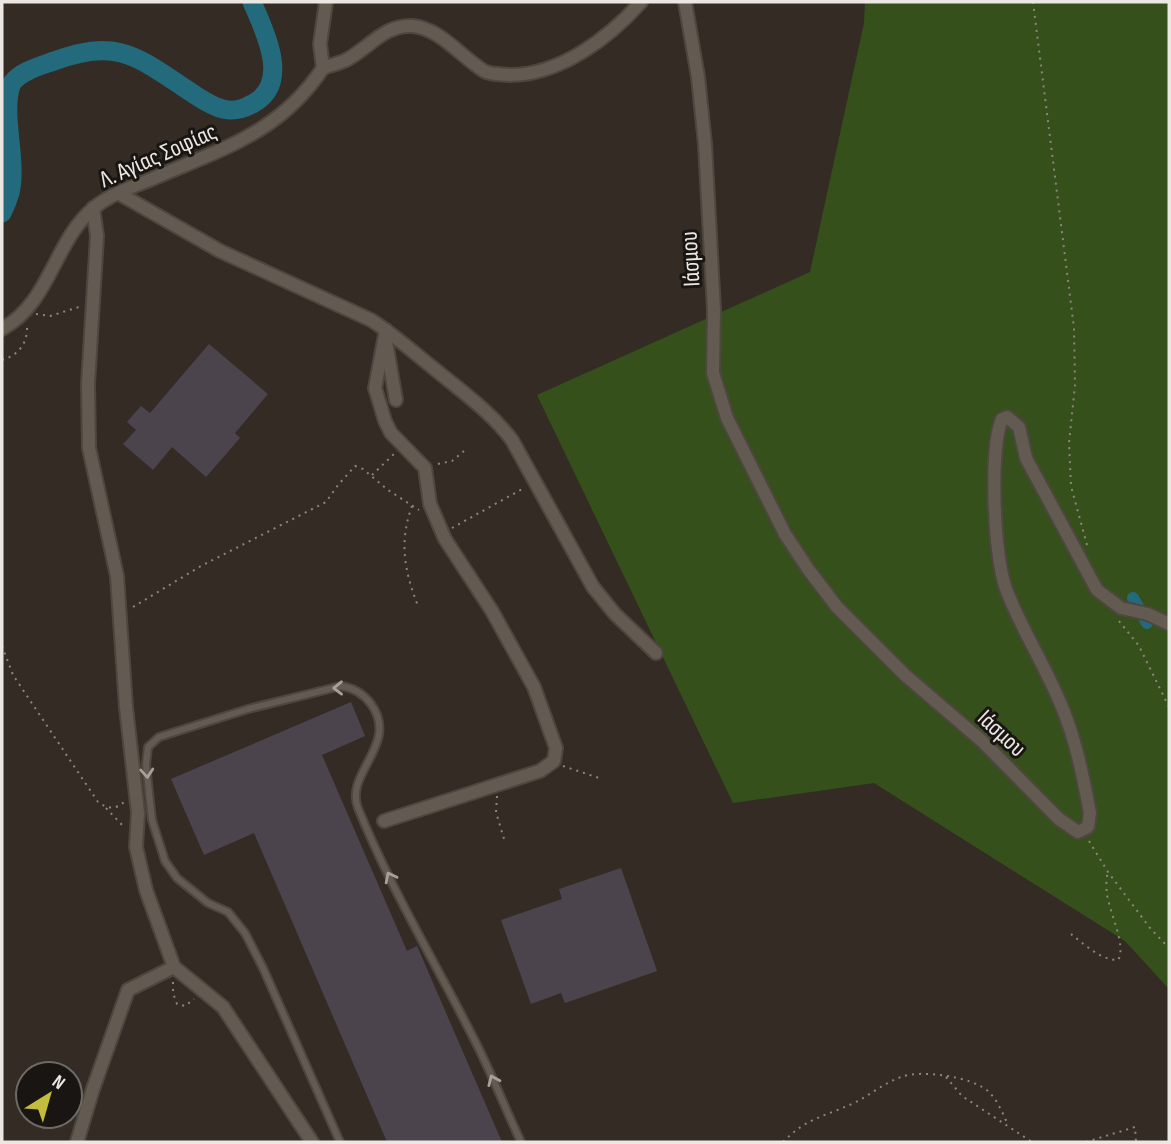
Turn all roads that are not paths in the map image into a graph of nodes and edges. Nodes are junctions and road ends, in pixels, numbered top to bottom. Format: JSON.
{"nodes":[{"id":1,"x":326,"y":2,"type":"edge"},
{"id":2,"x":641,"y":2,"type":"edge"},
{"id":3,"x":685,"y":2,"type":"edge"},
{"id":4,"x":323,"y":68,"type":"junction"},
{"id":5,"x":118,"y":192,"type":"junction"},
{"id":6,"x":93,"y":208,"type":"junction"},
{"id":7,"x":2,"y":329,"type":"edge"},
{"id":8,"x":385,"y":332,"type":"junction"},
{"id":9,"x":396,"y":400,"type":"dead end"},
{"id":10,"x":1169,"y":624,"type":"edge"},
{"id":11,"x":656,"y":653,"type":"dead end"},
{"id":12,"x":384,"y":821,"type":"dead end"},
{"id":13,"x":174,"y":967,"type":"junction"},
{"id":14,"x":77,"y":1142,"type":"edge"},
{"id":15,"x":312,"y":1142,"type":"edge"},
{"id":16,"x":340,"y":1142,"type":"edge"},
{"id":17,"x":521,"y":1142,"type":"edge"}],
"edges":[{"from":1,"to":4,"type":"street"},
{"from":2,"to":4,"type":"street"},
{"from":3,"to":10,"type":"street","name":"Ιάσμου"},
{"from":4,"to":5,"type":"street","name":"Λ. Αγίας Σοφίας"},
{"from":5,"to":6,"type":"street","name":"Λ. Αγίας Σοφίας"},
{"from":5,"to":8,"type":"street"},
{"from":6,"to":7,"type":"street","name":"Λ. Αγίας Σοφίας"},
{"from":6,"to":13,"type":"street"},
{"from":8,"to":9,"type":"street"},
{"from":8,"to":11,"type":"street"},
{"from":8,"to":12,"type":"street"},
{"from":13,"to":14,"type":"street"},
{"from":13,"to":15,"type":"street"},
{"from":17,"to":16,"type":"lane","one_way":true}]}
